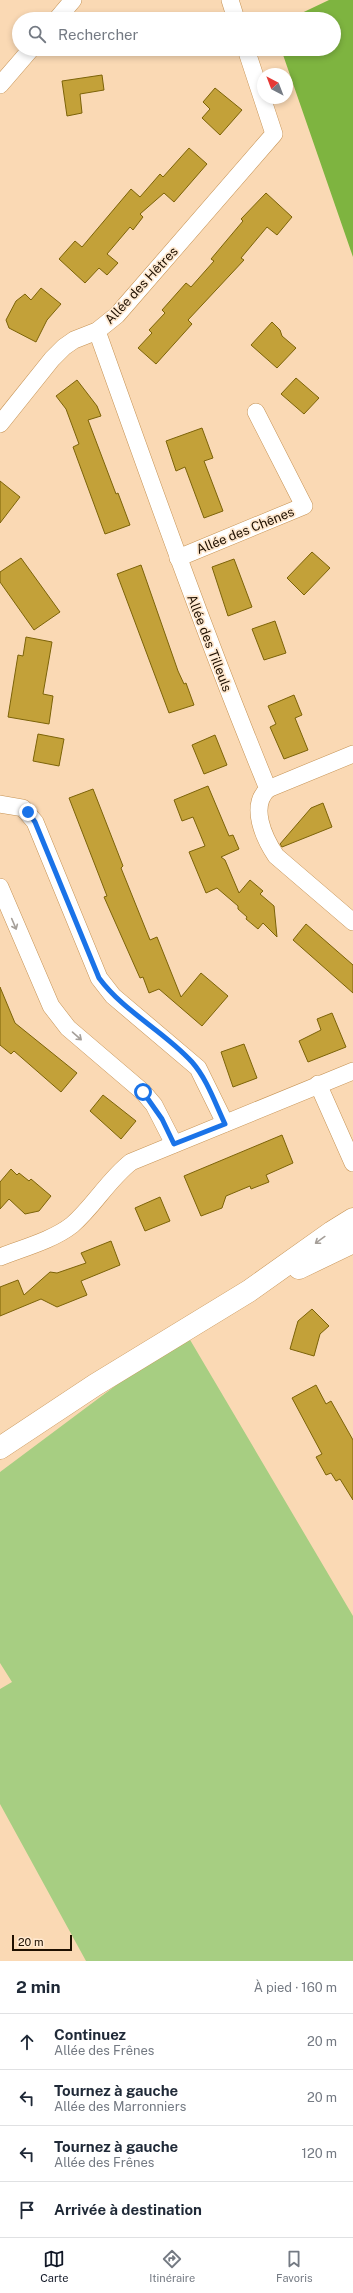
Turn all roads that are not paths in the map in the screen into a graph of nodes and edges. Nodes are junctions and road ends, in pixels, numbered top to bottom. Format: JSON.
{"nodes":[{"id":1,"x":72,"y":0,"type":"edge"},
{"id":2,"x":230,"y":0,"type":"edge"},
{"id":3,"x":62,"y":12,"type":"edge"},
{"id":4,"x":234,"y":12,"type":"edge"},
{"id":5,"x":25,"y":56,"type":"edge"},
{"id":6,"x":248,"y":56,"type":"edge"},
{"id":7,"x":0,"y":85,"type":"edge"},
{"id":8,"x":97,"y":331,"type":"junction"},
{"id":9,"x":256,"y":412,"type":"dead end"},
{"id":10,"x":0,"y":424,"type":"edge"},
{"id":11,"x":178,"y":558,"type":"junction"},
{"id":12,"x":353,"y":754,"type":"edge"},
{"id":13,"x":268,"y":789,"type":"junction"},
{"id":14,"x":0,"y":804,"type":"edge"},
{"id":15,"x":0,"y":887,"type":"edge"},
{"id":16,"x":353,"y":922,"type":"edge"},
{"id":17,"x":353,"y":1071,"type":"edge"},
{"id":18,"x":318,"y":1084,"type":"junction"},
{"id":19,"x":225,"y":1124,"type":"junction"},
{"id":20,"x":174,"y":1144,"type":"junction"},
{"id":21,"x":353,"y":1163,"type":"edge"},
{"id":22,"x":353,"y":1219,"type":"edge"},
{"id":23,"x":353,"y":1242,"type":"edge"},
{"id":24,"x":2,"y":1252,"type":"edge"},
{"id":25,"x":249,"y":1291,"type":"junction"},
{"id":26,"x":0,"y":1448,"type":"edge"}],
"edges":[{"from":1,"to":3,"type":"street"},
{"from":2,"to":4,"type":"street"},
{"from":5,"to":7,"type":"street"},
{"from":6,"to":8,"type":"street","name":"Allée des Hêtres"},
{"from":8,"to":10,"type":"street","name":"Allée des Hêtres"},
{"from":8,"to":11,"type":"street","name":"Allée des Tilleuls"},
{"from":9,"to":11,"type":"street","name":"Allée des Chênes"},
{"from":11,"to":13,"type":"street","name":"Allée des Tilleuls"},
{"from":12,"to":13,"type":"street"},
{"from":13,"to":16,"type":"street"},
{"from":14,"to":19,"type":"street"},
{"from":15,"to":20,"type":"street","one_way":true},
{"from":17,"to":18,"type":"street"},
{"from":18,"to":19,"type":"street"},
{"from":18,"to":21,"type":"street"},
{"from":19,"to":20,"type":"street"},
{"from":20,"to":24,"type":"street"},
{"from":22,"to":25,"type":"street","one_way":true},
{"from":23,"to":25,"type":"street"},
{"from":25,"to":26,"type":"street"}]}
